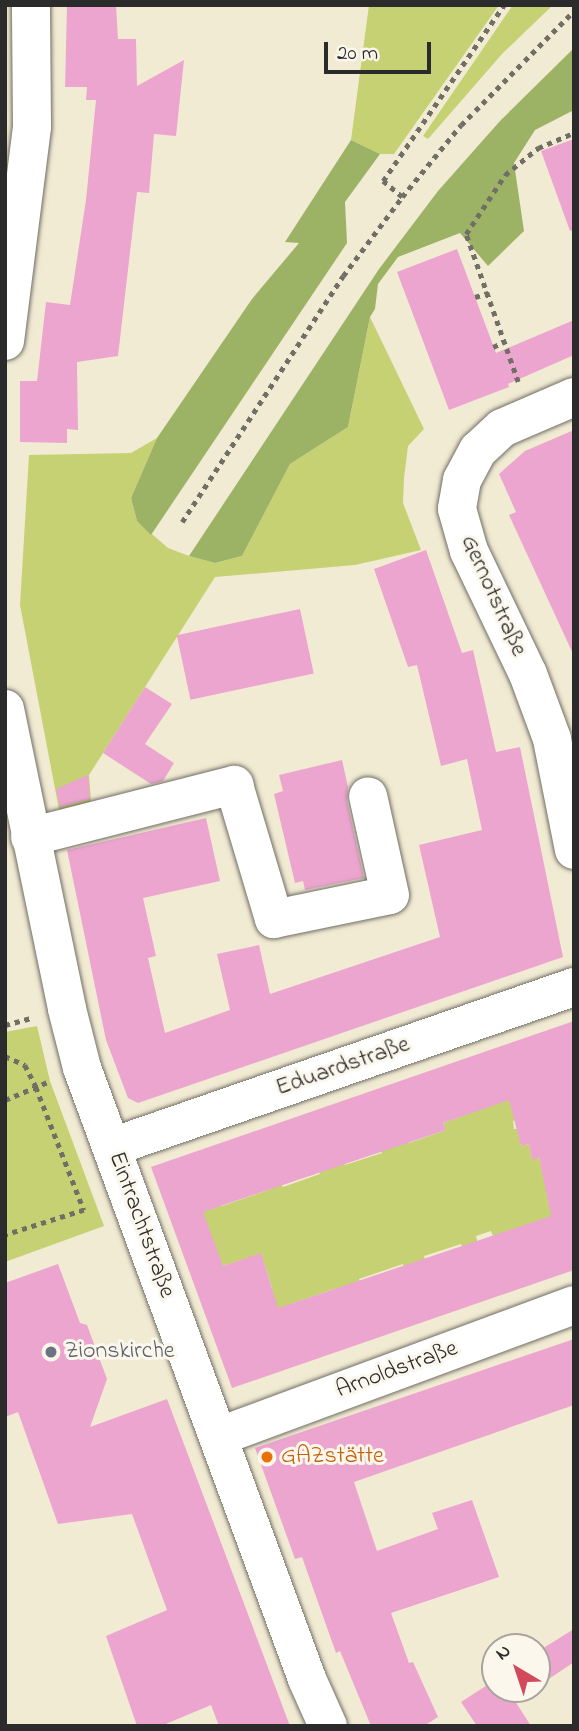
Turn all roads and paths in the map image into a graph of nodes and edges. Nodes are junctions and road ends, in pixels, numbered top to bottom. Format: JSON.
{"nodes":[{"id":1,"x":32,"y":5,"type":"edge"},
{"id":2,"x":503,"y":5,"type":"edge"},
{"id":3,"x":574,"y":11,"type":"edge"},
{"id":4,"x":574,"y":133,"type":"edge"},
{"id":5,"x":402,"y":197,"type":"junction"},
{"id":6,"x":488,"y":293,"type":"junction"},
{"id":7,"x":475,"y":297,"type":"dead end"},
{"id":8,"x":5,"y":341,"type":"edge"},
{"id":9,"x":506,"y":341,"type":"junction"},
{"id":10,"x":494,"y":347,"type":"dead end"},
{"id":11,"x":574,"y":397,"type":"edge"},
{"id":12,"x":529,"y":416,"type":"junction"},
{"id":13,"x":182,"y":522,"type":"dead end"},
{"id":14,"x":5,"y":709,"type":"edge"},
{"id":15,"x":368,"y":796,"type":"dead end"},
{"id":16,"x":30,"y":837,"type":"junction"},
{"id":17,"x":574,"y":850,"type":"edge"},
{"id":18,"x":574,"y":987,"type":"edge"},
{"id":19,"x":5,"y":1056,"type":"edge"},
{"id":20,"x":36,"y":1087,"type":"junction"},
{"id":21,"x":5,"y":1100,"type":"edge"},
{"id":22,"x":112,"y":1147,"type":"junction"},
{"id":23,"x":5,"y":1236,"type":"edge"},
{"id":24,"x":574,"y":1305,"type":"edge"},
{"id":25,"x":219,"y":1436,"type":"junction"},
{"id":26,"x":328,"y":1726,"type":"edge"}],
"edges":[{"from":1,"to":8,"type":"street"},
{"from":2,"to":5,"type":"path"},
{"from":3,"to":5,"type":"path"},
{"from":4,"to":6,"type":"path"},
{"from":5,"to":13,"type":"path"},
{"from":6,"to":7,"type":"path"},
{"from":6,"to":9,"type":"path"},
{"from":9,"to":10,"type":"path"},
{"from":9,"to":12,"type":"path"},
{"from":11,"to":12,"type":"street","name":"Gernotstraße"},
{"from":12,"to":17,"type":"street","name":"Gernotstraße"},
{"from":14,"to":16,"type":"street","name":"Eintrachtstraße"},
{"from":15,"to":16,"type":"street"},
{"from":16,"to":22,"type":"street","name":"Eintrachtstraße"},
{"from":18,"to":22,"type":"street","name":"Eduardstraße"},
{"from":19,"to":20,"type":"path"},
{"from":20,"to":21,"type":"path"},
{"from":20,"to":23,"type":"path"},
{"from":22,"to":25,"type":"street","name":"Eintrachtstraße"},
{"from":24,"to":25,"type":"street","name":"Arnoldstraße"},
{"from":25,"to":26,"type":"street","name":"Eintrachtstraße"}]}
